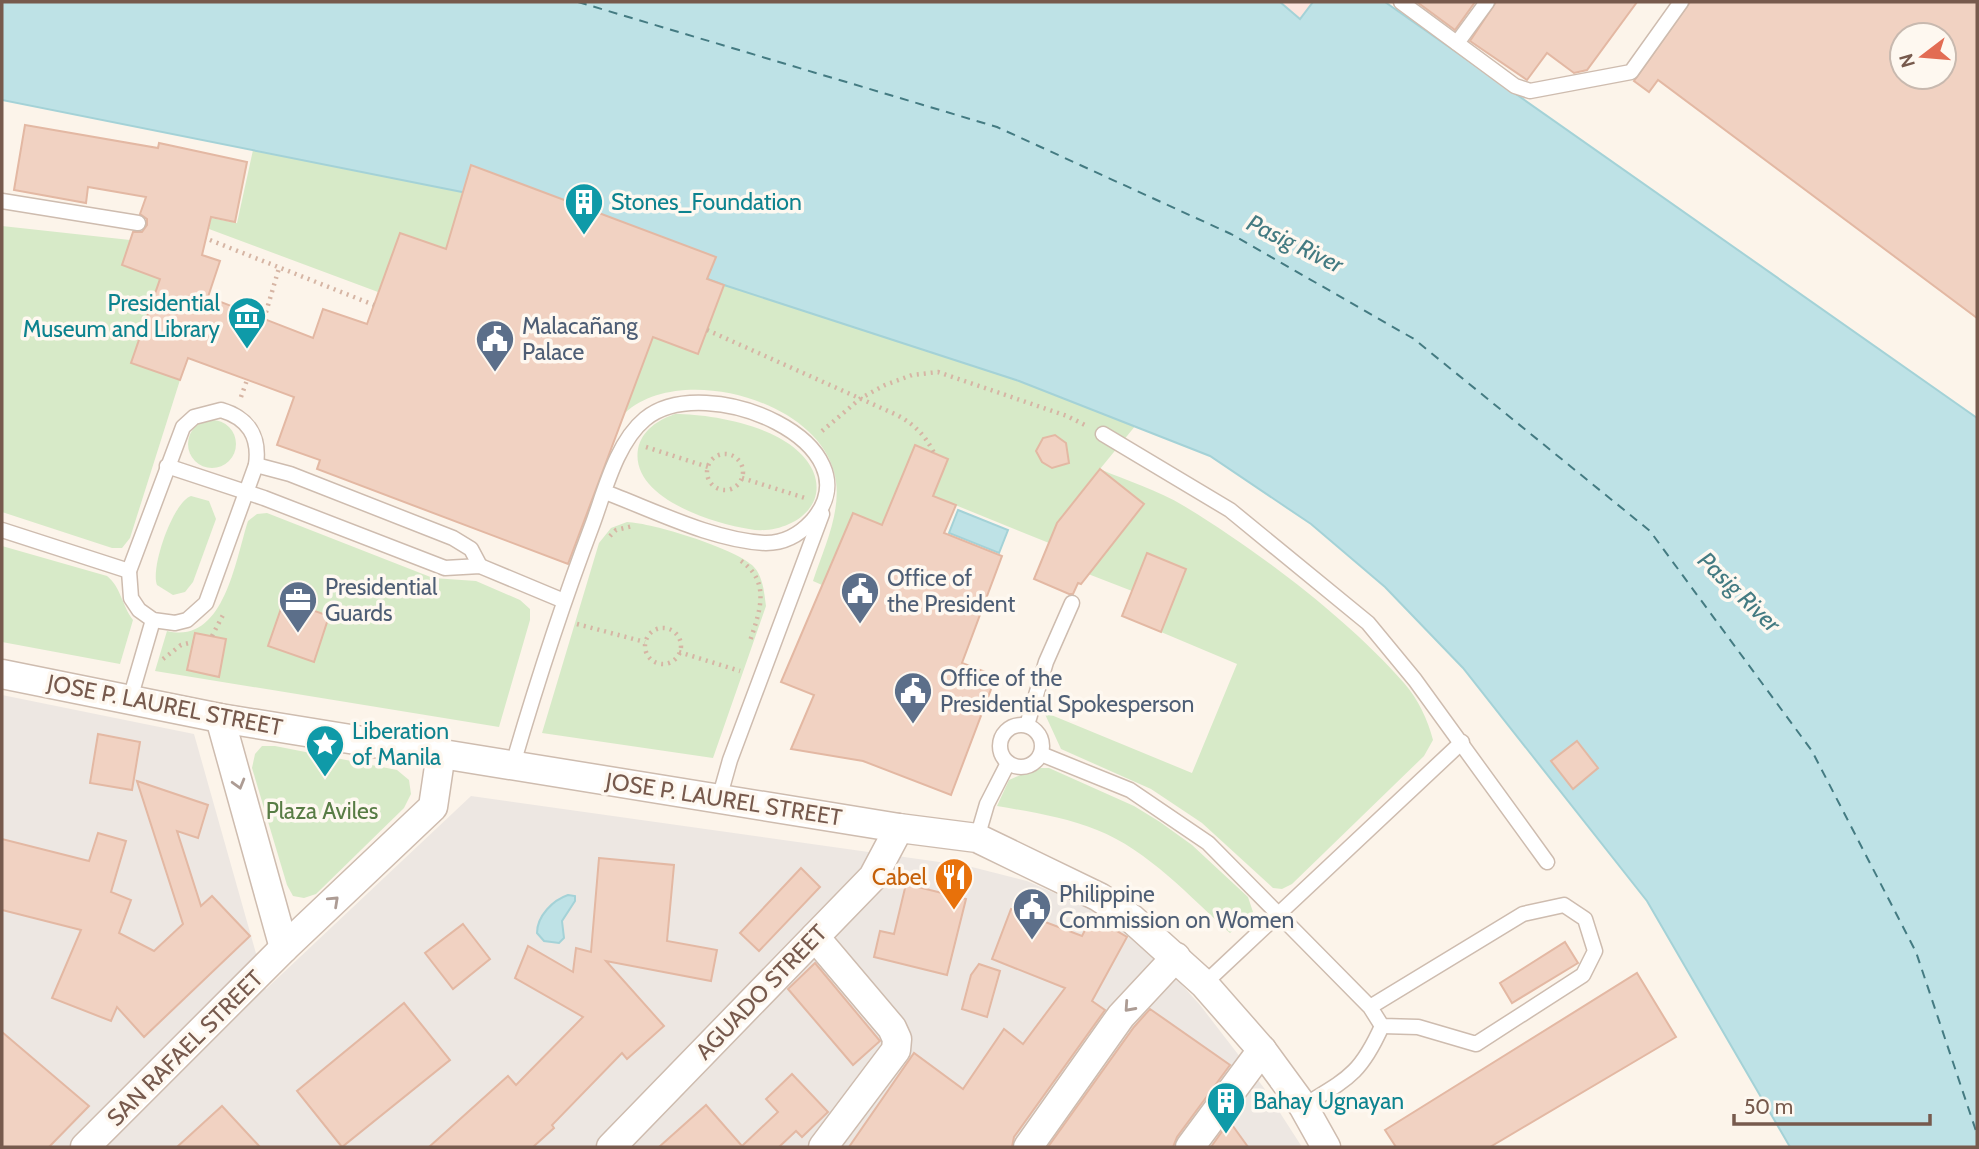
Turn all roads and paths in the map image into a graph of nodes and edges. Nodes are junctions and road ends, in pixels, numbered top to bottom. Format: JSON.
{"nodes":[{"id":1,"x":1401,"y":2,"type":"edge"},
{"id":2,"x":1487,"y":2,"type":"edge"},
{"id":3,"x":1681,"y":2,"type":"edge"},
{"id":4,"x":1457,"y":43,"type":"junction"},
{"id":5,"x":2,"y":201,"type":"edge"},
{"id":6,"x":138,"y":223,"type":"dead end"},
{"id":7,"x":210,"y":240,"type":"dead end"},
{"id":8,"x":279,"y":268,"type":"junction"},
{"id":9,"x":374,"y":305,"type":"dead end"},
{"id":10,"x":264,"y":319,"type":"dead end"},
{"id":11,"x":707,"y":330,"type":"dead end"},
{"id":12,"x":247,"y":380,"type":"dead end"},
{"id":13,"x":242,"y":395,"type":"dead end"},
{"id":14,"x":861,"y":398,"type":"junction"},
{"id":15,"x":1103,"y":434,"type":"joint"},
{"id":16,"x":647,"y":437,"type":"dead end"},
{"id":17,"x":807,"y":444,"type":"junction"},
{"id":18,"x":643,"y":445,"type":"junction"},
{"id":19,"x":934,"y":453,"type":"dead end"},
{"id":20,"x":642,"y":458,"type":"dead end"},
{"id":21,"x":256,"y":465,"type":"junction"},
{"id":22,"x":167,"y":466,"type":"junction"},
{"id":23,"x":708,"y":467,"type":"junction"},
{"id":24,"x":742,"y":478,"type":"junction"},
{"id":25,"x":605,"y":492,"type":"junction"},
{"id":26,"x":245,"y":495,"type":"junction"},
{"id":27,"x":826,"y":502,"type":"junction"},
{"id":28,"x":806,"y":508,"type":"dead end"},
{"id":29,"x":638,"y":526,"type":"dead end"},
{"id":30,"x":2,"y":530,"type":"edge"},
{"id":31,"x":604,"y":541,"type":"dead end"},
{"id":32,"x":738,"y":559,"type":"dead end"},
{"id":33,"x":480,"y":566,"type":"junction"},
{"id":34,"x":129,"y":571,"type":"junction"},
{"id":35,"x":564,"y":601,"type":"junction"},
{"id":36,"x":1072,"y":604,"type":"dead end"},
{"id":37,"x":581,"y":610,"type":"dead end"},
{"id":38,"x":153,"y":620,"type":"junction"},
{"id":39,"x":577,"y":624,"type":"junction"},
{"id":40,"x":573,"y":636,"type":"dead end"},
{"id":41,"x":193,"y":642,"type":"dead end"},
{"id":42,"x":645,"y":642,"type":"junction"},
{"id":43,"x":748,"y":649,"type":"dead end"},
{"id":44,"x":680,"y":652,"type":"junction"},
{"id":45,"x":744,"y":660,"type":"dead end"},
{"id":46,"x":161,"y":662,"type":"dead end"},
{"id":47,"x":740,"y":671,"type":"junction"},
{"id":48,"x":2,"y":674,"type":"edge"},
{"id":49,"x":736,"y":684,"type":"dead end"},
{"id":50,"x":130,"y":699,"type":"junction"},
{"id":51,"x":220,"y":718,"type":"junction"},
{"id":52,"x":1027,"y":725,"type":"junction"},
{"id":53,"x":1462,"y":742,"type":"junction"},
{"id":54,"x":441,"y":753,"type":"junction"},
{"id":55,"x":1041,"y":754,"type":"junction"},
{"id":56,"x":1008,"y":763,"type":"junction"},
{"id":57,"x":513,"y":764,"type":"junction"},
{"id":58,"x":719,"y":799,"type":"junction"},
{"id":59,"x":899,"y":828,"type":"junction"},
{"id":60,"x":977,"y":838,"type":"junction"},
{"id":61,"x":1547,"y":862,"type":"dead end"},
{"id":62,"x":1278,"y":912,"type":"junction"},
{"id":63,"x":815,"y":937,"type":"junction"},
{"id":64,"x":284,"y":947,"type":"junction"},
{"id":65,"x":1176,"y":957,"type":"junction"},
{"id":66,"x":1204,"y":984,"type":"junction"},
{"id":67,"x":1370,"y":1007,"type":"junction"},
{"id":68,"x":1382,"y":1026,"type":"junction"},
{"id":69,"x":1262,"y":1050,"type":"junction"},
{"id":70,"x":1303,"y":1107,"type":"junction"},
{"id":71,"x":86,"y":1147,"type":"edge"},
{"id":72,"x":611,"y":1147,"type":"edge"},
{"id":73,"x":823,"y":1147,"type":"edge"},
{"id":74,"x":1028,"y":1147,"type":"edge"},
{"id":75,"x":1191,"y":1147,"type":"edge"},
{"id":76,"x":1326,"y":1147,"type":"edge"}],
"edges":[{"from":1,"to":4,"type":"lane"},
{"from":2,"to":4,"type":"lane"},
{"from":3,"to":4,"type":"lane"},
{"from":5,"to":6,"type":"lane"},
{"from":7,"to":8,"type":"path"},
{"from":8,"to":9,"type":"path"},
{"from":8,"to":10,"type":"path"},
{"from":11,"to":14,"type":"path"},
{"from":12,"to":13,"type":"path"},
{"from":14,"to":15,"type":"path"},
{"from":14,"to":17,"type":"path"},
{"from":14,"to":19,"type":"path"},
{"from":15,"to":53,"type":"lane"},
{"from":16,"to":18,"type":"path"},
{"from":17,"to":25,"type":"lane"},
{"from":17,"to":27,"type":"lane"},
{"from":18,"to":20,"type":"path"},
{"from":18,"to":23,"type":"path"},
{"from":21,"to":22,"type":"lane"},
{"from":21,"to":26,"type":"lane"},
{"from":21,"to":33,"type":"lane"},
{"from":22,"to":26,"type":"lane"},
{"from":22,"to":34,"type":"lane"},
{"from":23,"to":24,"type":"path"},
{"from":23,"to":24,"type":"path"},
{"from":24,"to":28,"type":"path"},
{"from":25,"to":27,"type":"lane"},
{"from":25,"to":35,"type":"lane"},
{"from":26,"to":33,"type":"lane"},
{"from":26,"to":38,"type":"lane"},
{"from":27,"to":58,"type":"lane"},
{"from":29,"to":31,"type":"path"},
{"from":30,"to":34,"type":"lane"},
{"from":32,"to":43,"type":"path"},
{"from":33,"to":35,"type":"lane"},
{"from":34,"to":38,"type":"lane"},
{"from":35,"to":57,"type":"lane"},
{"from":36,"to":52,"type":"lane"},
{"from":37,"to":39,"type":"path"},
{"from":38,"to":50,"type":"lane"},
{"from":39,"to":40,"type":"path"},
{"from":39,"to":42,"type":"path"},
{"from":41,"to":46,"type":"path"},
{"from":42,"to":44,"type":"path"},
{"from":42,"to":44,"type":"path"},
{"from":44,"to":47,"type":"path"},
{"from":45,"to":47,"type":"path"},
{"from":47,"to":49,"type":"path"},
{"from":48,"to":50,"type":"street","name":"JOSE P. LAUREL STREET"},
{"from":50,"to":51,"type":"street","name":"JOSE P. LAUREL STREET"},
{"from":51,"to":54,"type":"street","name":"JOSE P. LAUREL STREET"},
{"from":51,"to":64,"type":"street","one_way":true},
{"from":52,"to":55,"type":"lane"},
{"from":52,"to":56,"type":"lane"},
{"from":53,"to":61,"type":"lane"},
{"from":53,"to":62,"type":"lane"},
{"from":54,"to":57,"type":"street","name":"JOSE P. LAUREL STREET"},
{"from":64,"to":54,"type":"street","name":"SAN RAFAEL STREET","one_way":true},
{"from":55,"to":56,"type":"lane"},
{"from":55,"to":62,"type":"lane"},
{"from":56,"to":60,"type":"lane"},
{"from":57,"to":58,"type":"street","name":"JOSE P. LAUREL STREET"},
{"from":58,"to":59,"type":"street","name":"JOSE P. LAUREL STREET"},
{"from":59,"to":60,"type":"street","name":"JOSE P. LAUREL STREET"},
{"from":59,"to":63,"type":"street","name":"AGUADO STREET"},
{"from":60,"to":65,"type":"street","name":"JOSE P. LAUREL STREET"},
{"from":62,"to":66,"type":"lane"},
{"from":62,"to":67,"type":"lane"},
{"from":63,"to":72,"type":"street","name":"AGUADO STREET"},
{"from":63,"to":73,"type":"street"},
{"from":64,"to":71,"type":"street","name":"SAN RAFAEL STREET"},
{"from":65,"to":66,"type":"street","name":"JOSE P. LAUREL STREET"},
{"from":65,"to":74,"type":"street","one_way":true},
{"from":66,"to":69,"type":"street","name":"JOSE P. LAUREL STREET"},
{"from":67,"to":68,"type":"lane"},
{"from":67,"to":68,"type":"lane"},
{"from":68,"to":70,"type":"lane"},
{"from":69,"to":70,"type":"street","name":"JOSE P. LAUREL STREET"},
{"from":69,"to":75,"type":"street"},
{"from":70,"to":76,"type":"street","name":"JOSE P. LAUREL STREET"}]}
